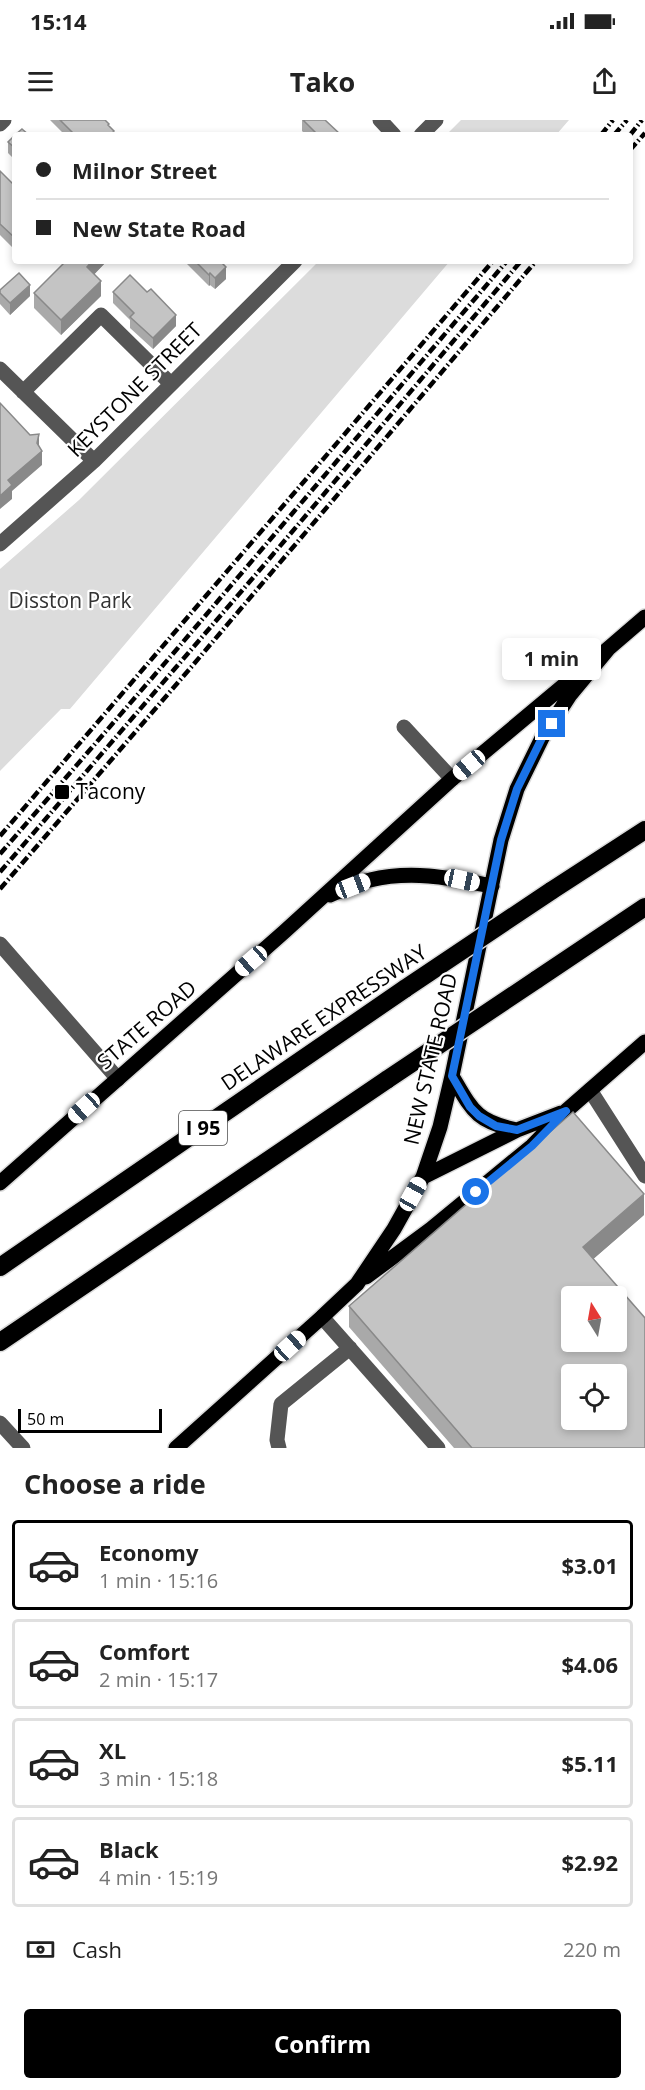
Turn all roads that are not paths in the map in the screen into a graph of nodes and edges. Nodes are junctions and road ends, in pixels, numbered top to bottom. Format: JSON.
{"nodes":[{"id":1,"x":3,"y":120,"type":"edge"},
{"id":2,"x":380,"y":120,"type":"edge"},
{"id":3,"x":436,"y":120,"type":"edge"},
{"id":4,"x":0,"y":124,"type":"edge"},
{"id":5,"x":391,"y":132,"type":"edge"},
{"id":6,"x":424,"y":132,"type":"edge"},
{"id":7,"x":292,"y":264,"type":"edge"},
{"id":8,"x":0,"y":369,"type":"edge"},
{"id":9,"x":171,"y":384,"type":"junction"},
{"id":10,"x":23,"y":392,"type":"junction"},
{"id":11,"x":94,"y":461,"type":"junction"},
{"id":12,"x":0,"y":544,"type":"edge"},
{"id":13,"x":645,"y":617,"type":"edge"},
{"id":14,"x":609,"y":648,"type":"junction"},
{"id":15,"x":404,"y":727,"type":"dead end"},
{"id":16,"x":452,"y":779,"type":"junction"},
{"id":17,"x":645,"y":830,"type":"edge"},
{"id":18,"x":492,"y":886,"type":"junction"},
{"id":19,"x":321,"y":898,"type":"junction"},
{"id":20,"x":645,"y":907,"type":"edge"},
{"id":21,"x":0,"y":944,"type":"edge"},
{"id":22,"x":645,"y":1042,"type":"edge"},
{"id":23,"x":452,"y":1076,"type":"junction"},
{"id":24,"x":118,"y":1078,"type":"junction"},
{"id":25,"x":591,"y":1090,"type":"junction"},
{"id":26,"x":566,"y":1111,"type":"junction"},
{"id":27,"x":517,"y":1130,"type":"junction"},
{"id":28,"x":645,"y":1176,"type":"edge"},
{"id":29,"x":423,"y":1177,"type":"junction"},
{"id":30,"x":0,"y":1183,"type":"edge"},
{"id":31,"x":0,"y":1267,"type":"edge"},
{"id":32,"x":357,"y":1284,"type":"junction"},
{"id":33,"x":322,"y":1317,"type":"junction"},
{"id":34,"x":0,"y":1341,"type":"edge"},
{"id":35,"x":350,"y":1348,"type":"junction"},
{"id":36,"x":0,"y":1423,"type":"edge"},
{"id":37,"x":23,"y":1448,"type":"edge"},
{"id":38,"x":176,"y":1448,"type":"edge"},
{"id":39,"x":279,"y":1448,"type":"edge"},
{"id":40,"x":438,"y":1448,"type":"edge"}],
"edges":[{"from":1,"to":4,"type":"street"},
{"from":2,"to":5,"type":"street"},
{"from":3,"to":6,"type":"street"},
{"from":7,"to":9,"type":"street","name":"KEYSTONE STREET"},
{"from":8,"to":10,"type":"street"},
{"from":9,"to":10,"type":"street"},
{"from":9,"to":11,"type":"street","name":"KEYSTONE STREET"},
{"from":10,"to":11,"type":"street"},
{"from":11,"to":12,"type":"street","name":"KEYSTONE STREET"},
{"from":13,"to":14,"type":"main road","name":"STATE ROAD"},
{"from":14,"to":16,"type":"main road","name":"STATE ROAD"},
{"from":14,"to":18,"type":"main road","name":"NEW STATE ROAD"},
{"from":15,"to":16,"type":"street"},
{"from":16,"to":19,"type":"main road","name":"STATE ROAD"},
{"from":17,"to":31,"type":"highway","name":"DELAWARE EXPRESSWAY","number":"I 95","bridge":true},
{"from":18,"to":19,"type":"main road","name":"STATE ROAD"},
{"from":18,"to":23,"type":"main road","name":"NEW STATE ROAD"},
{"from":19,"to":24,"type":"main road","name":"STATE ROAD"},
{"from":20,"to":34,"type":"highway","bridge":true},
{"from":21,"to":24,"type":"street"},
{"from":22,"to":25,"type":"main road"},
{"from":23,"to":27,"type":"main road"},
{"from":23,"to":29,"type":"main road","name":"NEW STATE ROAD"},
{"from":24,"to":30,"type":"main road","name":"STATE ROAD"},
{"from":25,"to":26,"type":"main road"},
{"from":25,"to":28,"type":"street"},
{"from":26,"to":27,"type":"main road"},
{"from":26,"to":32,"type":"main road"},
{"from":27,"to":29,"type":"main road"},
{"from":29,"to":32,"type":"main road","name":"NEW STATE ROAD"},
{"from":32,"to":33,"type":"main road","name":"NEW STATE ROAD"},
{"from":33,"to":35,"type":"street"},
{"from":33,"to":38,"type":"main road","name":"NEW STATE ROAD"},
{"from":35,"to":39,"type":"street"},
{"from":35,"to":40,"type":"street"},
{"from":36,"to":37,"type":"street"}]}
